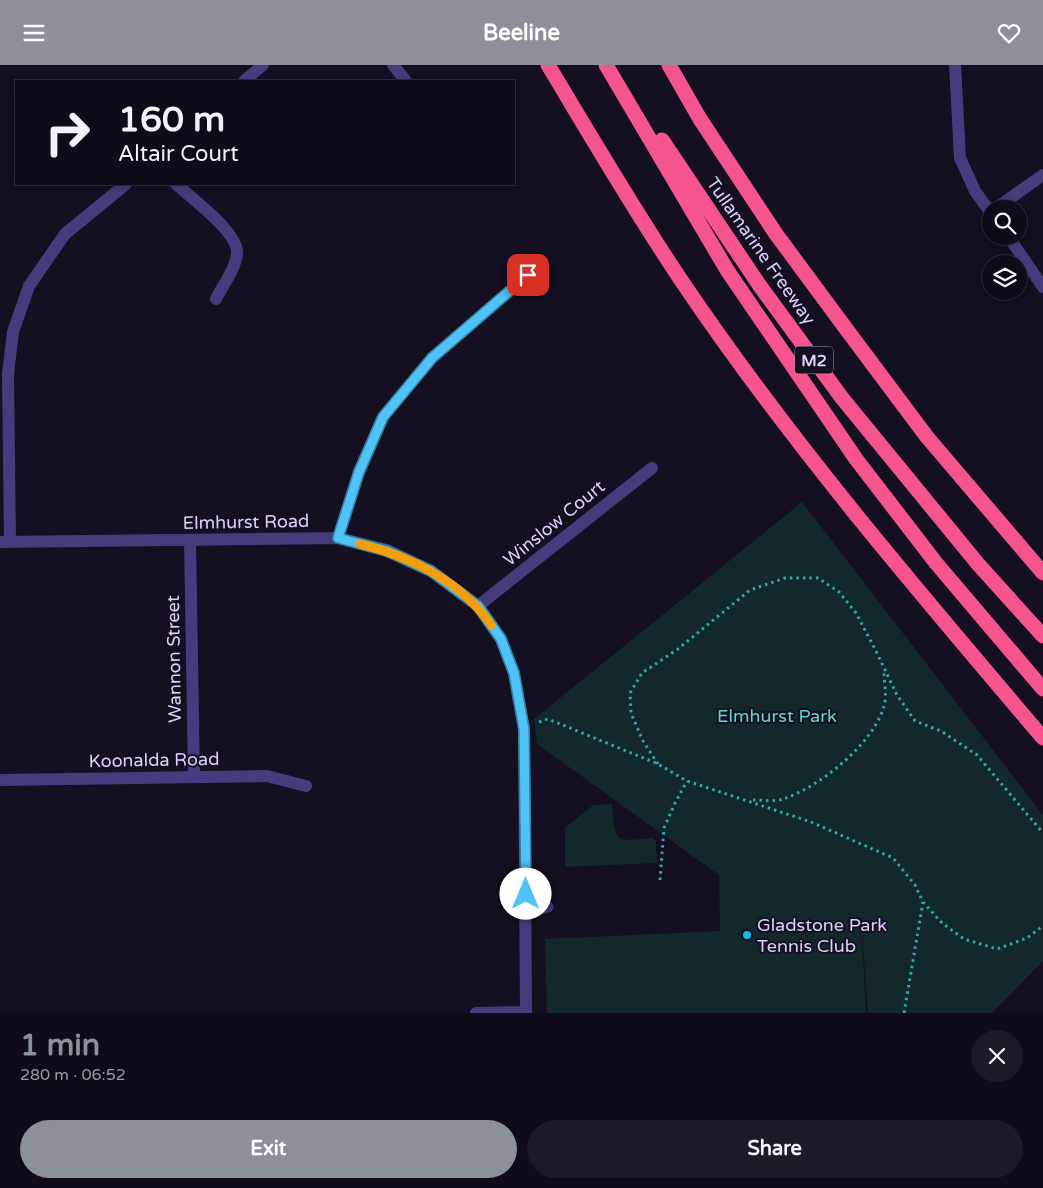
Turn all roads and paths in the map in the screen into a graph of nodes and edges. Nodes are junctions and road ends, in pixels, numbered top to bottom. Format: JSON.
{"nodes":[{"id":1,"x":263,"y":65,"type":"edge"},
{"id":2,"x":393,"y":65,"type":"edge"},
{"id":3,"x":548,"y":65,"type":"edge"},
{"id":4,"x":606,"y":65,"type":"edge"},
{"id":5,"x":611,"y":65,"type":"edge"},
{"id":6,"x":668,"y":65,"type":"edge"},
{"id":7,"x":954,"y":65,"type":"edge"},
{"id":8,"x":245,"y":80,"type":"edge"},
{"id":9,"x":405,"y":80,"type":"edge"},
{"id":10,"x":1043,"y":175,"type":"edge"},
{"id":11,"x":125,"y":185,"type":"edge"},
{"id":12,"x":177,"y":185,"type":"edge"},
{"id":13,"x":983,"y":200,"type":"edge"},
{"id":14,"x":1008,"y":200,"type":"edge"},
{"id":15,"x":1014,"y":245,"type":"edge"},
{"id":16,"x":528,"y":275,"type":"dead end"},
{"id":17,"x":1043,"y":287,"type":"edge"},
{"id":18,"x":216,"y":299,"type":"dead end"},
{"id":19,"x":652,"y":468,"type":"dead end"},
{"id":20,"x":338,"y":538,"type":"junction"},
{"id":21,"x":190,"y":540,"type":"junction"},
{"id":22,"x":5,"y":542,"type":"edge"},
{"id":23,"x":1043,"y":573,"type":"edge"},
{"id":24,"x":478,"y":606,"type":"junction"},
{"id":25,"x":1043,"y":636,"type":"edge"},
{"id":26,"x":884,"y":670,"type":"junction"},
{"id":27,"x":1043,"y":689,"type":"edge"},
{"id":28,"x":524,"y":729,"type":"junction"},
{"id":29,"x":1043,"y":738,"type":"edge"},
{"id":30,"x":658,"y":764,"type":"junction"},
{"id":31,"x":194,"y":777,"type":"junction"},
{"id":32,"x":0,"y":780,"type":"edge"},
{"id":33,"x":687,"y":781,"type":"junction"},
{"id":34,"x":306,"y":786,"type":"dead end"},
{"id":35,"x":750,"y":801,"type":"junction"},
{"id":36,"x":1043,"y":833,"type":"edge"},
{"id":37,"x":660,"y":880,"type":"dead end"},
{"id":38,"x":923,"y":902,"type":"junction"},
{"id":39,"x":548,"y":907,"type":"dead end"},
{"id":40,"x":526,"y":913,"type":"junction"},
{"id":41,"x":1043,"y":926,"type":"edge"},
{"id":42,"x":476,"y":1013,"type":"edge"},
{"id":43,"x":526,"y":1013,"type":"edge"},
{"id":44,"x":904,"y":1013,"type":"edge"}],
"edges":[{"from":1,"to":8,"type":"street"},
{"from":2,"to":9,"type":"street"},
{"from":3,"to":29,"type":"highway"},
{"from":4,"to":27,"type":"highway"},
{"from":5,"to":25,"type":"highway","name":"Tullamarine Freeway","number":"M2"},
{"from":6,"to":23,"type":"highway","name":"Tullamarine Freeway","number":"M2"},
{"from":7,"to":13,"type":"street"},
{"from":10,"to":14,"type":"street"},
{"from":11,"to":22,"type":"street"},
{"from":12,"to":18,"type":"street"},
{"from":15,"to":17,"type":"street"},
{"from":16,"to":20,"type":"street"},
{"from":19,"to":24,"type":"street","name":"Winslow Court"},
{"from":20,"to":21,"type":"street","name":"Elmhurst Road"},
{"from":20,"to":24,"type":"street","name":"Elmhurst Road"},
{"from":21,"to":22,"type":"street","name":"Elmhurst Road"},
{"from":21,"to":31,"type":"street","name":"Wannon Street"},
{"from":24,"to":28,"type":"street","name":"Elmhurst Road"},
{"from":26,"to":30,"type":"path"},
{"from":26,"to":35,"type":"path"},
{"from":26,"to":36,"type":"path"},
{"from":28,"to":30,"type":"path"},
{"from":28,"to":40,"type":"street","name":"Elmhurst Road"},
{"from":30,"to":33,"type":"path"},
{"from":31,"to":32,"type":"street","name":"Koonalda Road"},
{"from":31,"to":34,"type":"street","name":"Koonalda Road"},
{"from":33,"to":35,"type":"path"},
{"from":33,"to":37,"type":"path"},
{"from":35,"to":38,"type":"path"},
{"from":38,"to":41,"type":"path"},
{"from":38,"to":44,"type":"path"},
{"from":39,"to":40,"type":"lane"},
{"from":40,"to":43,"type":"street","name":"Elmhurst Road"},
{"from":42,"to":43,"type":"street"}]}
